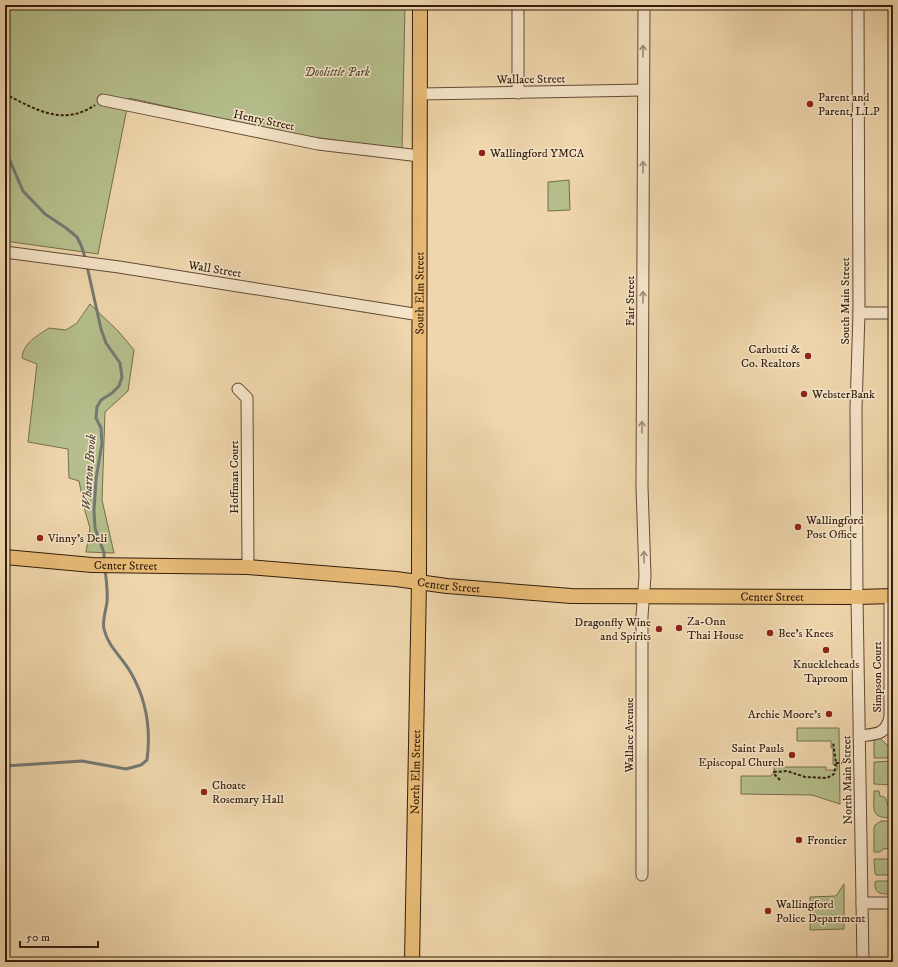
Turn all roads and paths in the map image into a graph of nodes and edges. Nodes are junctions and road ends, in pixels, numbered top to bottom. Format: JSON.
{"nodes":[{"id":1,"x":420,"y":5,"type":"edge"},
{"id":2,"x":518,"y":5,"type":"edge"},
{"id":3,"x":644,"y":5,"type":"edge"},
{"id":4,"x":858,"y":5,"type":"edge"},
{"id":5,"x":643,"y":90,"type":"junction"},
{"id":6,"x":518,"y":93,"type":"junction"},
{"id":7,"x":5,"y":94,"type":"edge"},
{"id":8,"x":420,"y":94,"type":"junction"},
{"id":9,"x":103,"y":100,"type":"joint"},
{"id":10,"x":420,"y":156,"type":"junction"},
{"id":11,"x":5,"y":252,"type":"edge"},
{"id":12,"x":859,"y":313,"type":"junction"},
{"id":13,"x":893,"y":313,"type":"edge"},
{"id":14,"x":420,"y":315,"type":"junction"},
{"id":15,"x":238,"y":389,"type":"dead end"},
{"id":16,"x":5,"y":557,"type":"edge"},
{"id":17,"x":248,"y":567,"type":"junction"},
{"id":18,"x":419,"y":582,"type":"junction"},
{"id":19,"x":644,"y":596,"type":"junction"},
{"id":20,"x":891,"y":596,"type":"edge"},
{"id":21,"x":857,"y":597,"type":"junction"},
{"id":22,"x":859,"y":736,"type":"junction"},
{"id":23,"x":833,"y":742,"type":"dead end"},
{"id":24,"x":836,"y":763,"type":"junction"},
{"id":25,"x":844,"y":763,"type":"dead end"},
{"id":26,"x":780,"y":780,"type":"dead end"},
{"id":27,"x":642,"y":875,"type":"dead end"},
{"id":28,"x":862,"y":903,"type":"junction"},
{"id":29,"x":893,"y":903,"type":"edge"},
{"id":30,"x":412,"y":962,"type":"edge"},
{"id":31,"x":863,"y":962,"type":"edge"}],
"edges":[{"from":1,"to":8,"type":"main road","name":"South Elm Street"},
{"from":2,"to":6,"type":"street"},
{"from":5,"to":3,"type":"street","name":"Fair Street","one_way":true},
{"from":4,"to":12,"type":"street","name":"South Main Street"},
{"from":5,"to":6,"type":"street","name":"Wallace Street"},
{"from":19,"to":5,"type":"street","name":"Fair Street","one_way":true},
{"from":6,"to":8,"type":"street","name":"Wallace Street"},
{"from":7,"to":9,"type":"path"},
{"from":8,"to":10,"type":"main road","name":"South Elm Street"},
{"from":9,"to":10,"type":"street","name":"Henry Street"},
{"from":10,"to":14,"type":"main road","name":"South Elm Street"},
{"from":11,"to":14,"type":"street","name":"Wall Street"},
{"from":12,"to":13,"type":"street"},
{"from":12,"to":21,"type":"street","name":"South Main Street"},
{"from":14,"to":18,"type":"main road","name":"South Elm Street"},
{"from":15,"to":17,"type":"street","name":"Hoffman Court"},
{"from":16,"to":17,"type":"main road","name":"Center Street"},
{"from":17,"to":18,"type":"main road","name":"Center Street"},
{"from":18,"to":19,"type":"main road","name":"Center Street"},
{"from":18,"to":30,"type":"main road","name":"North Elm Street"},
{"from":19,"to":21,"type":"main road","name":"Center Street"},
{"from":19,"to":27,"type":"street","name":"Wallace Avenue"},
{"from":20,"to":21,"type":"main road","name":"Center Street"},
{"from":20,"to":22,"type":"street","name":"Simpson Court"},
{"from":21,"to":22,"type":"street","name":"North Main Street"},
{"from":22,"to":28,"type":"street","name":"North Main Street"},
{"from":23,"to":24,"type":"path"},
{"from":24,"to":25,"type":"path"},
{"from":24,"to":26,"type":"path"},
{"from":28,"to":29,"type":"street"},
{"from":28,"to":31,"type":"street","name":"North Main Street"}]}
